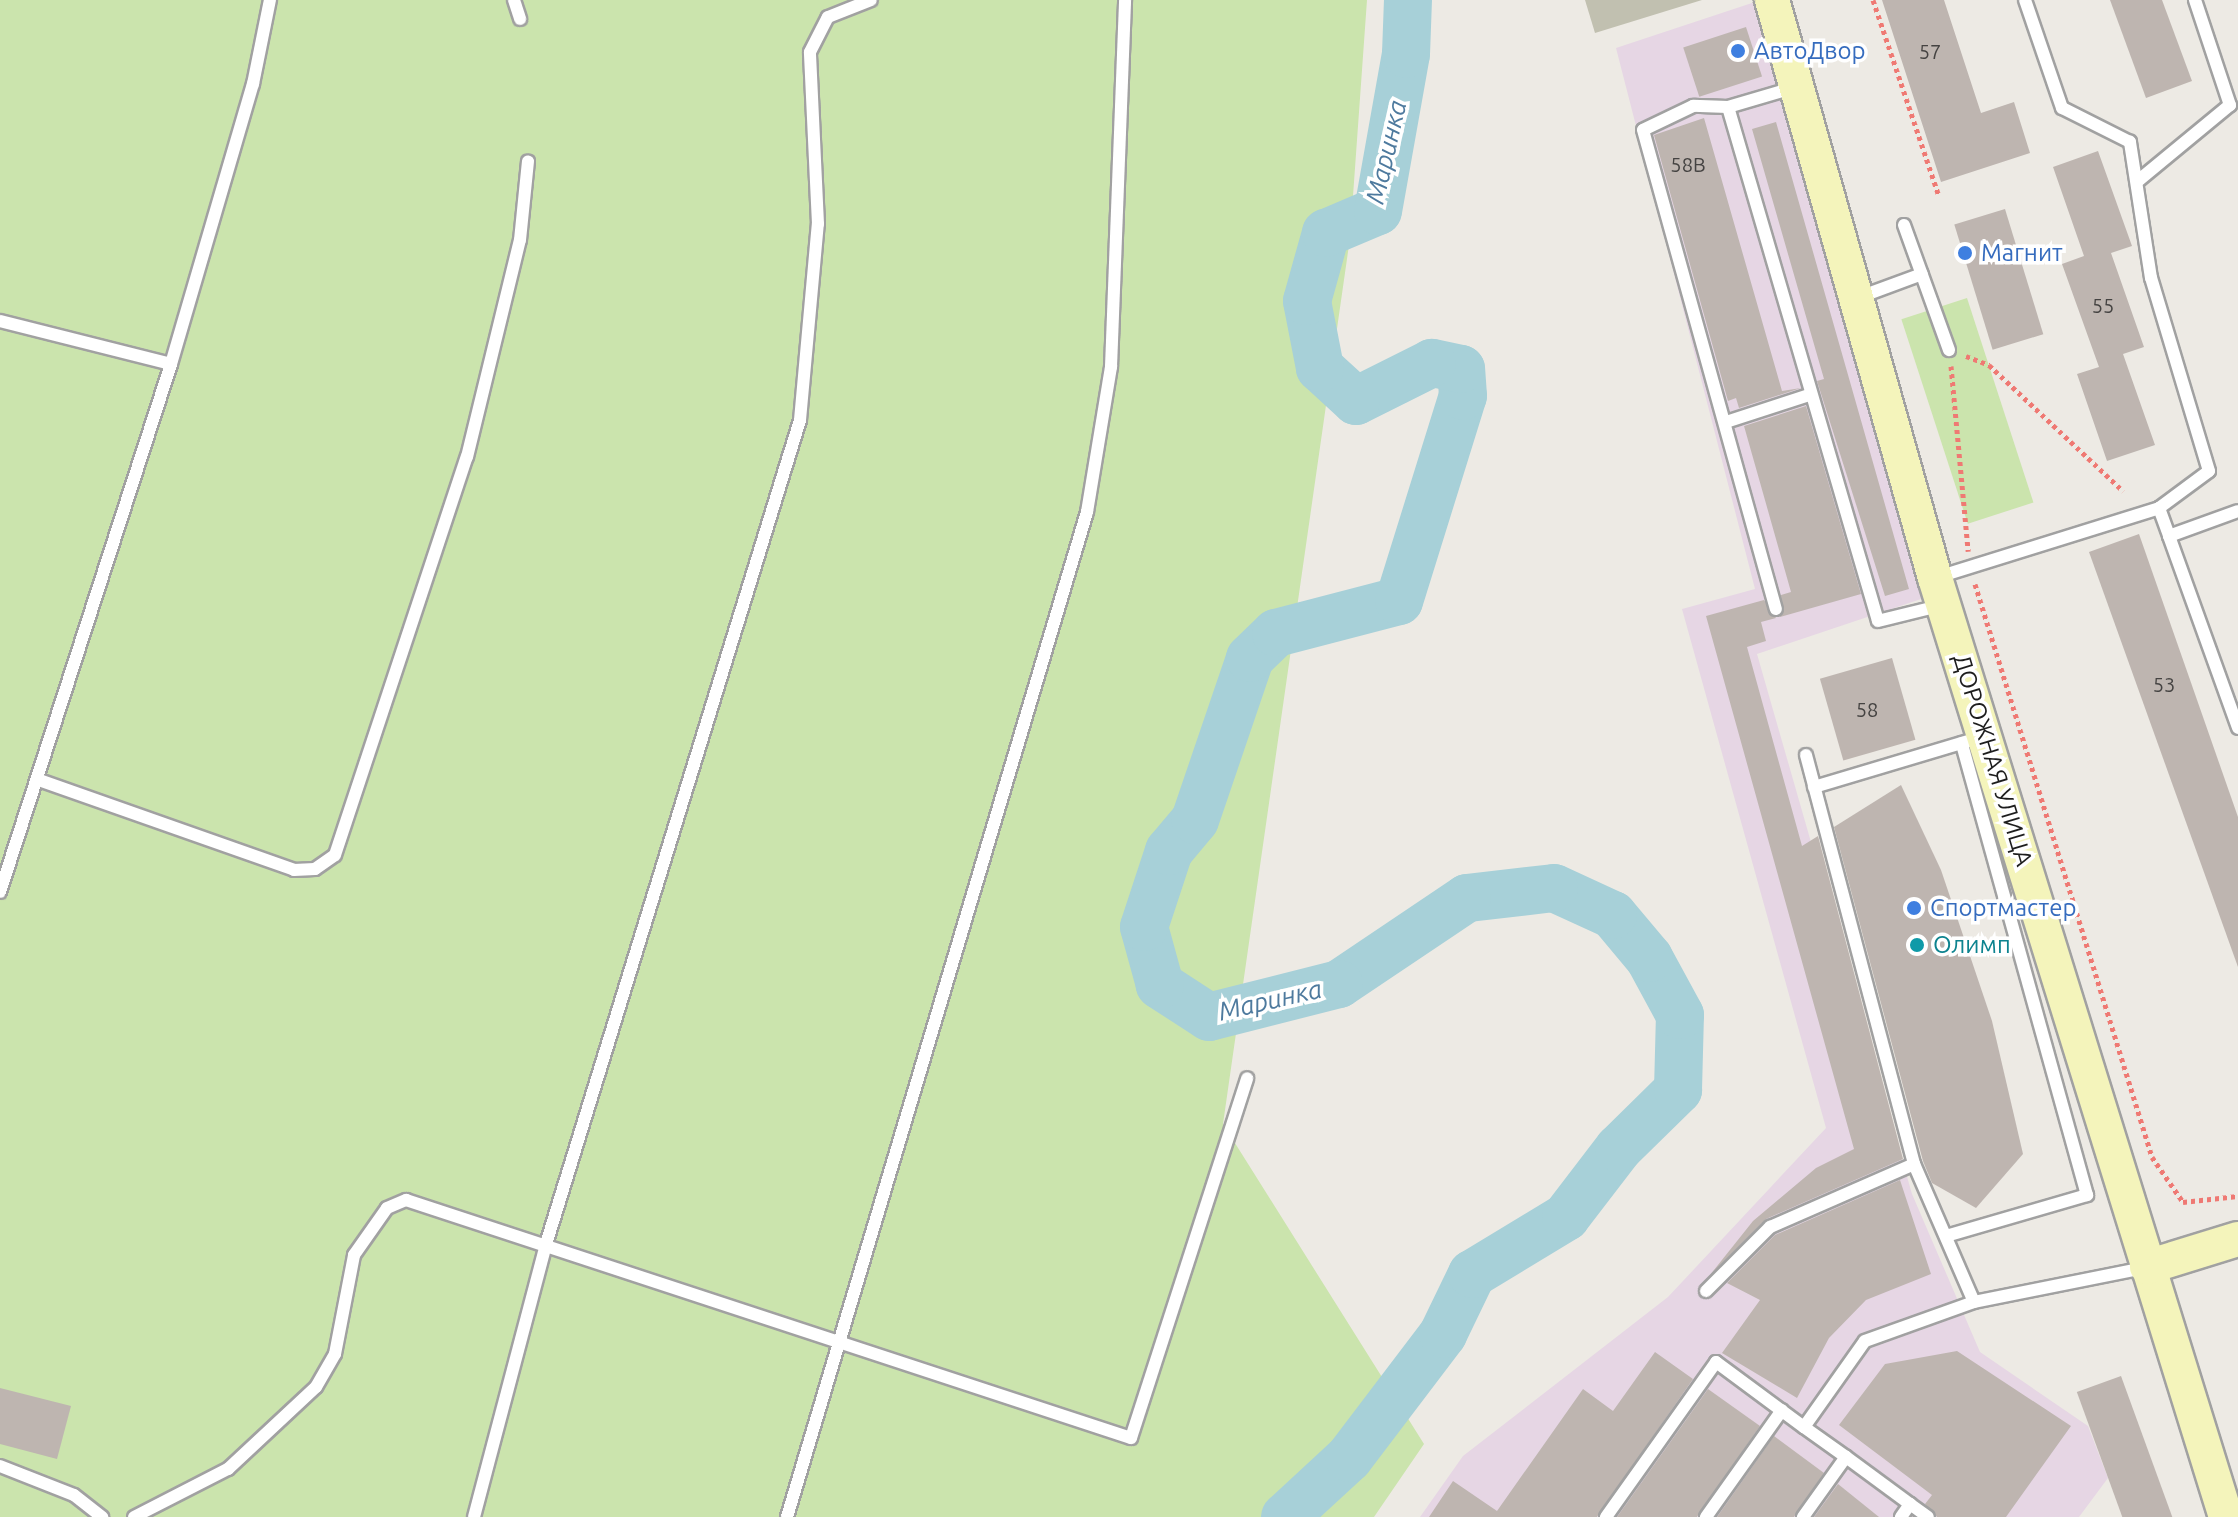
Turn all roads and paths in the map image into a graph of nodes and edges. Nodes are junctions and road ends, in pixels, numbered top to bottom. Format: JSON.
{"nodes":[{"id":1,"x":270,"y":0,"type":"edge"},
{"id":2,"x":514,"y":0,"type":"edge"},
{"id":3,"x":871,"y":0,"type":"edge"},
{"id":4,"x":1125,"y":0,"type":"edge"},
{"id":5,"x":1772,"y":0,"type":"edge"},
{"id":6,"x":1873,"y":0,"type":"edge"},
{"id":7,"x":2025,"y":0,"type":"edge"},
{"id":8,"x":2195,"y":0,"type":"edge"},
{"id":9,"x":520,"y":19,"type":"dead end"},
{"id":10,"x":1799,"y":86,"type":"junction"},
{"id":11,"x":2234,"y":106,"type":"edge"},
{"id":12,"x":1728,"y":107,"type":"junction"},
{"id":13,"x":528,"y":161,"type":"dead end"},
{"id":14,"x":2139,"y":180,"type":"junction"},
{"id":15,"x":1939,"y":196,"type":"dead end"},
{"id":16,"x":1904,"y":225,"type":"dead end"},
{"id":17,"x":1922,"y":274,"type":"junction"},
{"id":18,"x":1857,"y":298,"type":"junction"},
{"id":19,"x":0,"y":321,"type":"edge"},
{"id":20,"x":1949,"y":350,"type":"junction"},
{"id":21,"x":171,"y":364,"type":"junction"},
{"id":22,"x":1809,"y":395,"type":"junction"},
{"id":23,"x":1726,"y":422,"type":"junction"},
{"id":24,"x":2123,"y":491,"type":"dead end"},
{"id":25,"x":2159,"y":508,"type":"junction"},
{"id":26,"x":2238,"y":511,"type":"edge"},
{"id":27,"x":2169,"y":536,"type":"junction"},
{"id":28,"x":1969,"y":564,"type":"junction"},
{"id":29,"x":1941,"y":591,"type":"junction"},
{"id":30,"x":1776,"y":609,"type":"dead end"},
{"id":31,"x":2238,"y":728,"type":"edge"},
{"id":32,"x":1974,"y":740,"type":"junction"},
{"id":33,"x":1806,"y":755,"type":"dead end"},
{"id":34,"x":39,"y":780,"type":"junction"},
{"id":35,"x":1814,"y":787,"type":"junction"},
{"id":36,"x":0,"y":892,"type":"edge"},
{"id":37,"x":1247,"y":1078,"type":"dead end"},
{"id":38,"x":1914,"y":1164,"type":"junction"},
{"id":39,"x":2238,"y":1196,"type":"edge"},
{"id":40,"x":1946,"y":1236,"type":"junction"},
{"id":41,"x":2238,"y":1239,"type":"edge"},
{"id":42,"x":547,"y":1241,"type":"junction"},
{"id":43,"x":2147,"y":1267,"type":"junction"},
{"id":44,"x":1706,"y":1291,"type":"dead end"},
{"id":45,"x":1974,"y":1302,"type":"junction"},
{"id":46,"x":841,"y":1339,"type":"junction"},
{"id":47,"x":1782,"y":1410,"type":"junction"},
{"id":48,"x":1804,"y":1427,"type":"junction"},
{"id":49,"x":1846,"y":1457,"type":"junction"},
{"id":50,"x":0,"y":1466,"type":"edge"},
{"id":51,"x":1910,"y":1504,"type":"junction"},
{"id":52,"x":102,"y":1517,"type":"edge"},
{"id":53,"x":134,"y":1517,"type":"edge"},
{"id":54,"x":474,"y":1517,"type":"edge"},
{"id":55,"x":787,"y":1517,"type":"edge"},
{"id":56,"x":1606,"y":1517,"type":"edge"},
{"id":57,"x":1706,"y":1517,"type":"edge"},
{"id":58,"x":1803,"y":1517,"type":"edge"},
{"id":59,"x":1901,"y":1517,"type":"edge"},
{"id":60,"x":1928,"y":1517,"type":"edge"},
{"id":61,"x":2226,"y":1517,"type":"edge"}],
"edges":[{"from":1,"to":21,"type":"lane"},
{"from":2,"to":9,"type":"lane"},
{"from":3,"to":42,"type":"lane"},
{"from":4,"to":46,"type":"lane"},
{"from":5,"to":10,"type":"main road","name":"ДОРОЖНАЯ УЛИЦА"},
{"from":6,"to":15,"type":"path"},
{"from":7,"to":14,"type":"lane"},
{"from":8,"to":11,"type":"lane"},
{"from":10,"to":12,"type":"lane"},
{"from":10,"to":18,"type":"main road","name":"ДОРОЖНАЯ УЛИЦА"},
{"from":11,"to":14,"type":"lane"},
{"from":12,"to":22,"type":"lane"},
{"from":12,"to":23,"type":"lane"},
{"from":13,"to":34,"type":"lane"},
{"from":14,"to":25,"type":"lane"},
{"from":16,"to":17,"type":"lane"},
{"from":17,"to":18,"type":"lane"},
{"from":17,"to":20,"type":"lane"},
{"from":18,"to":29,"type":"main road","name":"ДОРОЖНАЯ УЛИЦА"},
{"from":19,"to":21,"type":"lane"},
{"from":20,"to":24,"type":"path"},
{"from":20,"to":28,"type":"path"},
{"from":21,"to":34,"type":"lane"},
{"from":22,"to":23,"type":"lane"},
{"from":22,"to":29,"type":"lane"},
{"from":23,"to":30,"type":"lane"},
{"from":25,"to":27,"type":"lane"},
{"from":25,"to":28,"type":"lane"},
{"from":26,"to":27,"type":"lane"},
{"from":27,"to":31,"type":"lane"},
{"from":28,"to":29,"type":"lane"},
{"from":28,"to":39,"type":"path"},
{"from":29,"to":32,"type":"main road","name":"ДОРОЖНАЯ УЛИЦА"},
{"from":32,"to":35,"type":"lane"},
{"from":32,"to":40,"type":"lane"},
{"from":32,"to":43,"type":"main road","name":"ДОРОЖНАЯ УЛИЦА"},
{"from":33,"to":35,"type":"lane"},
{"from":34,"to":36,"type":"lane"},
{"from":35,"to":38,"type":"lane"},
{"from":37,"to":46,"type":"lane"},
{"from":38,"to":40,"type":"lane"},
{"from":38,"to":44,"type":"lane"},
{"from":40,"to":45,"type":"lane"},
{"from":41,"to":43,"type":"main road"},
{"from":42,"to":46,"type":"lane"},
{"from":42,"to":53,"type":"lane"},
{"from":42,"to":54,"type":"lane"},
{"from":43,"to":45,"type":"lane"},
{"from":43,"to":61,"type":"main road","name":"ДОРОЖНАЯ УЛИЦА"},
{"from":45,"to":48,"type":"lane"},
{"from":46,"to":55,"type":"lane"},
{"from":47,"to":48,"type":"lane"},
{"from":47,"to":56,"type":"lane"},
{"from":47,"to":57,"type":"lane"},
{"from":48,"to":49,"type":"lane"},
{"from":49,"to":51,"type":"lane"},
{"from":49,"to":58,"type":"lane"},
{"from":50,"to":52,"type":"lane"},
{"from":51,"to":59,"type":"lane"},
{"from":51,"to":60,"type":"lane"}]}
